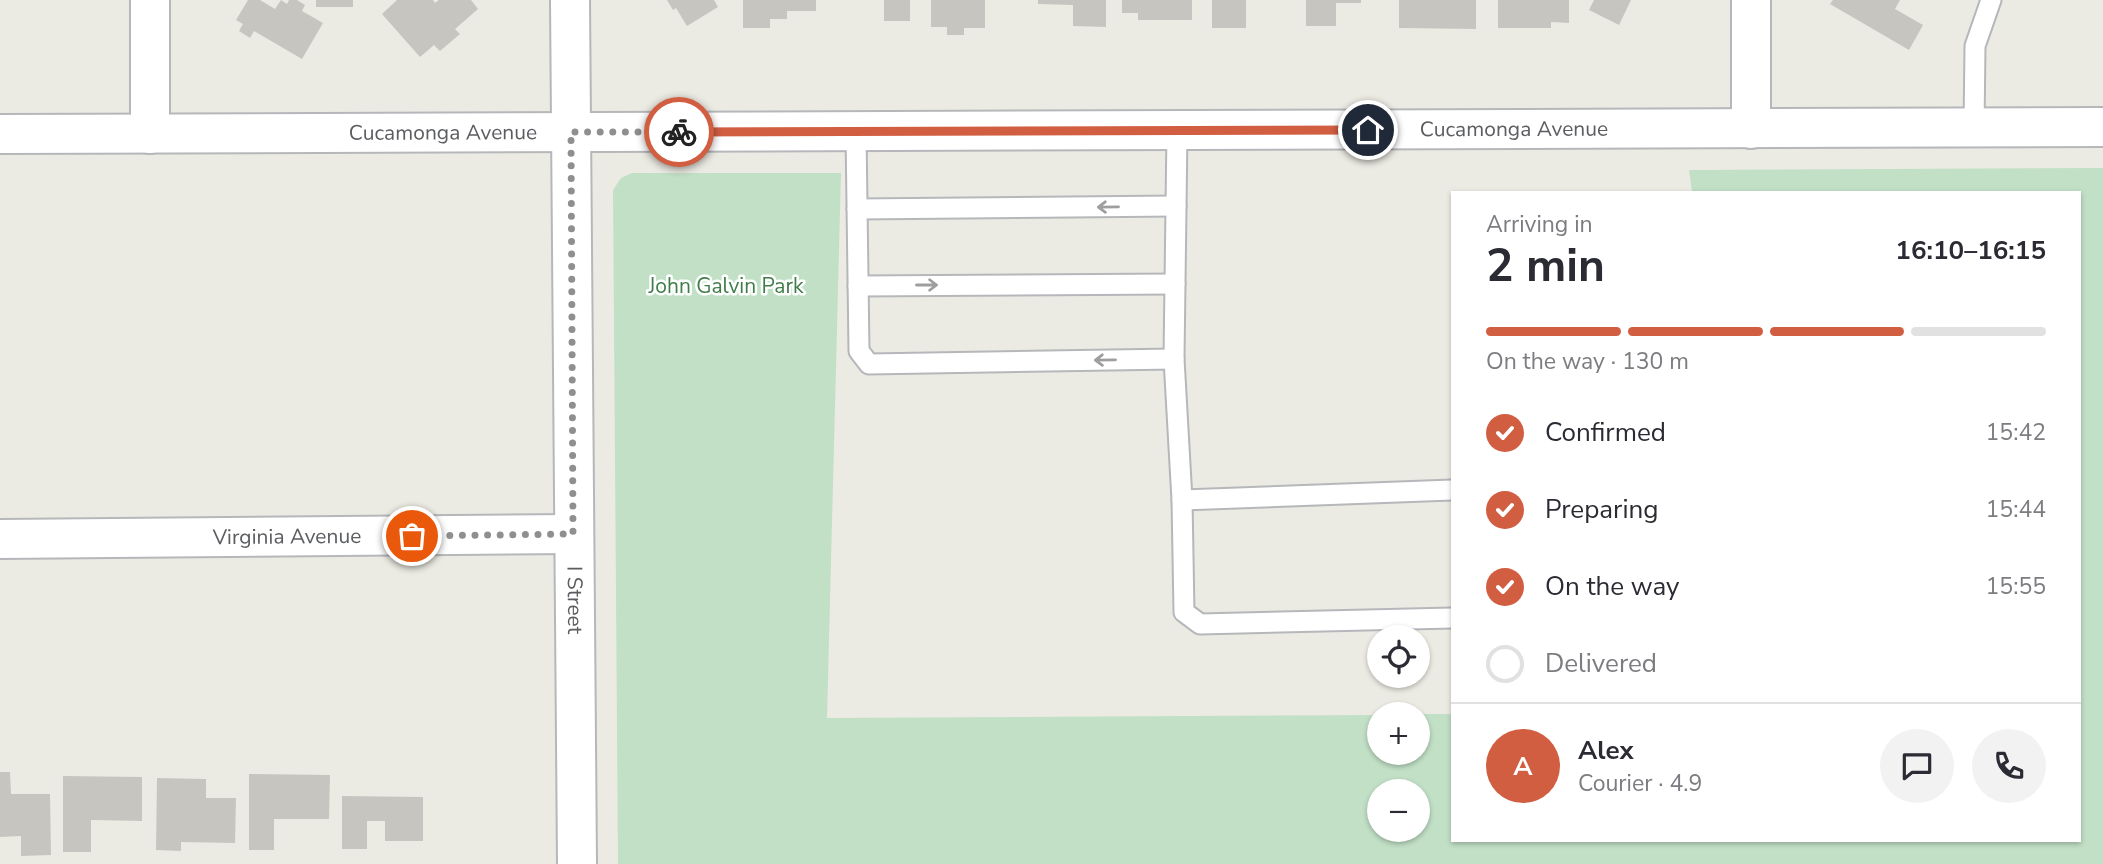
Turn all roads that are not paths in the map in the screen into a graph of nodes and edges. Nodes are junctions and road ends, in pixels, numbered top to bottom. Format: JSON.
{"nodes":[{"id":1,"x":150,"y":0,"type":"edge"},
{"id":2,"x":570,"y":0,"type":"edge"},
{"id":3,"x":1751,"y":0,"type":"edge"},
{"id":4,"x":1991,"y":0,"type":"edge"},
{"id":5,"x":2103,"y":127,"type":"edge"},
{"id":6,"x":1974,"y":128,"type":"junction"},
{"id":7,"x":1751,"y":129,"type":"junction"},
{"id":8,"x":1177,"y":131,"type":"junction"},
{"id":9,"x":571,"y":132,"type":"junction"},
{"id":10,"x":856,"y":132,"type":"junction"},
{"id":11,"x":0,"y":134,"type":"edge"},
{"id":12,"x":150,"y":134,"type":"junction"},
{"id":13,"x":1176,"y":206,"type":"junction"},
{"id":14,"x":857,"y":209,"type":"junction"},
{"id":15,"x":1175,"y":284,"type":"junction"},
{"id":16,"x":858,"y":286,"type":"junction"},
{"id":17,"x":1174,"y":359,"type":"junction"},
{"id":18,"x":1451,"y":490,"type":"edge"},
{"id":19,"x":1182,"y":500,"type":"junction"},
{"id":20,"x":573,"y":534,"type":"junction"},
{"id":21,"x":0,"y":539,"type":"edge"},
{"id":22,"x":1451,"y":618,"type":"edge"},
{"id":23,"x":577,"y":864,"type":"edge"}],
"edges":[{"from":1,"to":12,"type":"street"},
{"from":2,"to":9,"type":"street","name":"I Street"},
{"from":3,"to":7,"type":"street"},
{"from":4,"to":6,"type":"lane"},
{"from":5,"to":6,"type":"street","name":"Cucamonga Avenue"},
{"from":6,"to":7,"type":"street","name":"Cucamonga Avenue"},
{"from":7,"to":8,"type":"street","name":"Cucamonga Avenue"},
{"from":8,"to":10,"type":"street","name":"Cucamonga Avenue"},
{"from":8,"to":13,"type":"lane"},
{"from":9,"to":10,"type":"street","name":"Cucamonga Avenue"},
{"from":9,"to":12,"type":"street","name":"Cucamonga Avenue"},
{"from":9,"to":20,"type":"street","name":"I Street"},
{"from":10,"to":14,"type":"lane"},
{"from":11,"to":12,"type":"street","name":"Cucamonga Avenue"},
{"from":13,"to":14,"type":"lane","one_way":true},
{"from":13,"to":15,"type":"lane"},
{"from":14,"to":16,"type":"lane"},
{"from":16,"to":15,"type":"lane","one_way":true},
{"from":15,"to":17,"type":"lane"},
{"from":17,"to":16,"type":"lane","one_way":true},
{"from":17,"to":19,"type":"lane"},
{"from":18,"to":19,"type":"lane"},
{"from":19,"to":22,"type":"lane"},
{"from":20,"to":21,"type":"street","name":"Virginia Avenue"},
{"from":20,"to":23,"type":"street","name":"I Street"}]}
